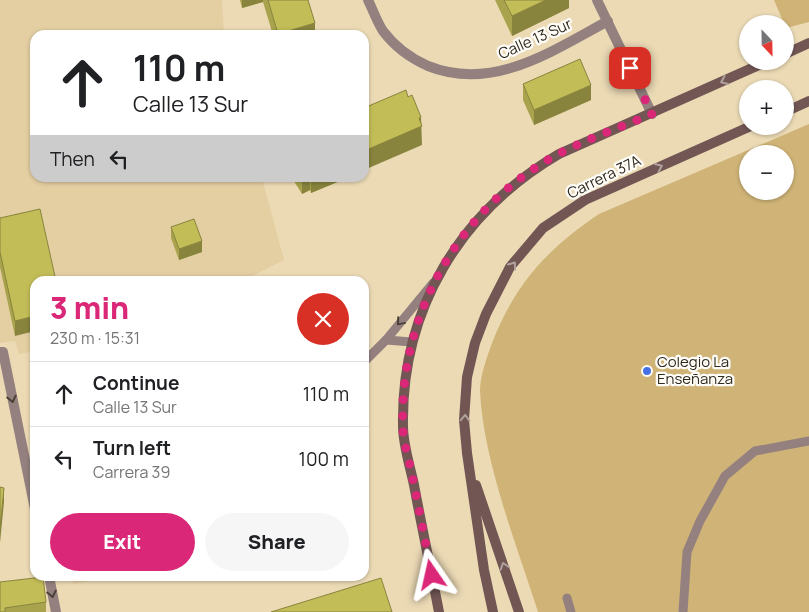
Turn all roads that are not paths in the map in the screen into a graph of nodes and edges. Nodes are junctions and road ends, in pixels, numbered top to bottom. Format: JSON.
{"nodes":[{"id":1,"x":368,"y":0,"type":"edge"},
{"id":2,"x":597,"y":0,"type":"edge"},
{"id":3,"x":608,"y":21,"type":"junction"},
{"id":4,"x":809,"y":43,"type":"edge"},
{"id":5,"x":794,"y":50,"type":"edge"},
{"id":6,"x":748,"y":70,"type":"edge"},
{"id":7,"x":809,"y":101,"type":"edge"},
{"id":8,"x":794,"y":108,"type":"edge"},
{"id":9,"x":652,"y":114,"type":"junction"},
{"id":10,"x":739,"y":132,"type":"edge"},
{"id":11,"x":437,"y":278,"type":"junction"},
{"id":12,"x":386,"y":340,"type":"junction"},
{"id":13,"x":412,"y":342,"type":"junction"},
{"id":14,"x":1,"y":349,"type":"edge"},
{"id":15,"x":369,"y":357,"type":"edge"},
{"id":16,"x":809,"y":441,"type":"edge"},
{"id":17,"x":469,"y":466,"type":"junction"},
{"id":18,"x":30,"y":485,"type":"edge"},
{"id":19,"x":50,"y":581,"type":"edge"},
{"id":20,"x":567,"y":598,"type":"dead end"},
{"id":21,"x":56,"y":612,"type":"edge"},
{"id":22,"x":439,"y":612,"type":"edge"},
{"id":23,"x":493,"y":612,"type":"edge"},
{"id":24,"x":519,"y":612,"type":"edge"},
{"id":25,"x":571,"y":612,"type":"edge"},
{"id":26,"x":683,"y":612,"type":"edge"}],
"edges":[{"from":1,"to":3,"type":"street","name":"Calle 13 Sur"},
{"from":2,"to":3,"type":"street"},
{"from":3,"to":9,"type":"street"},
{"from":4,"to":5,"type":"street"},
{"from":6,"to":9,"type":"street","one_way":true},
{"from":7,"to":8,"type":"street"},
{"from":9,"to":11,"type":"street"},
{"from":17,"to":10,"type":"street","name":"Carrera 37A","one_way":true},
{"from":11,"to":12,"type":"lane","one_way":true},
{"from":11,"to":13,"type":"street"},
{"from":12,"to":13,"type":"lane"},
{"from":12,"to":15,"type":"lane"},
{"from":13,"to":22,"type":"street"},
{"from":14,"to":18,"type":"street","one_way":true},
{"from":16,"to":26,"type":"lane"},
{"from":17,"to":23,"type":"street","name":"Carrera 37A"},
{"from":24,"to":17,"type":"street","one_way":true},
{"from":19,"to":21,"type":"street","one_way":true},
{"from":20,"to":25,"type":"lane"}]}
